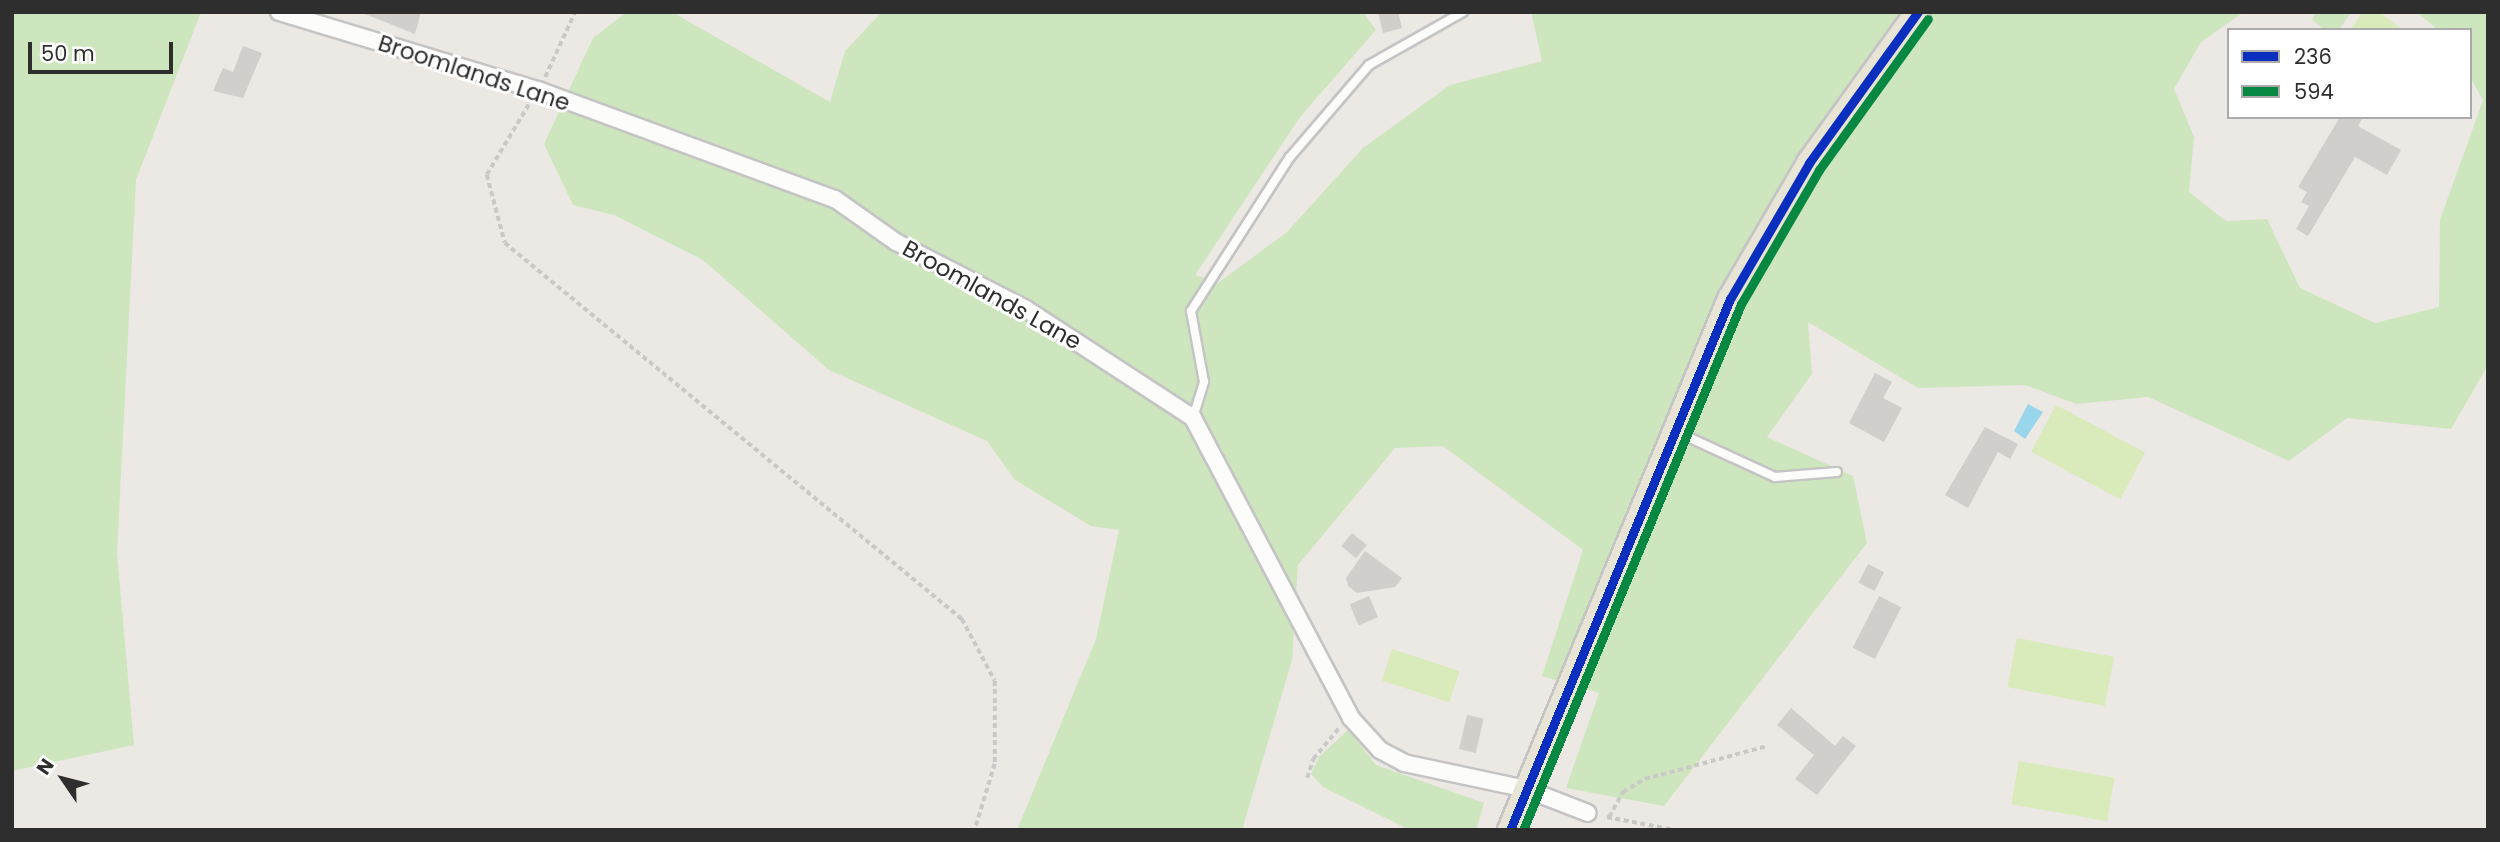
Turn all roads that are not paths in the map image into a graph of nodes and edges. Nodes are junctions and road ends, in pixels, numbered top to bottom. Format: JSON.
{"nodes":[{"id":1,"x":279,"y":12,"type":"edge"},
{"id":2,"x":1462,"y":12,"type":"edge"},
{"id":3,"x":1918,"y":12,"type":"edge"},
{"id":4,"x":325,"y":19,"type":"edge"},
{"id":5,"x":1193,"y":418,"type":"junction"},
{"id":6,"x":1671,"y":429,"type":"junction"},
{"id":7,"x":1837,"y":472,"type":"dead end"},
{"id":8,"x":1526,"y":789,"type":"junction"},
{"id":9,"x":1588,"y":813,"type":"road end"},
{"id":10,"x":1510,"y":830,"type":"edge"}],
"edges":[{"from":1,"to":4,"type":"street","name":"Broomlands Lane"},
{"from":2,"to":5,"type":"lane"},
{"from":3,"to":6,"type":"main road"},
{"from":4,"to":5,"type":"street","name":"Broomlands Lane"},
{"from":5,"to":8,"type":"street","name":"Broomlands Lane"},
{"from":6,"to":7,"type":"lane"},
{"from":6,"to":8,"type":"main road"},
{"from":8,"to":9,"type":"street","name":"Broomlands Lane"},
{"from":8,"to":10,"type":"main road"}]}
